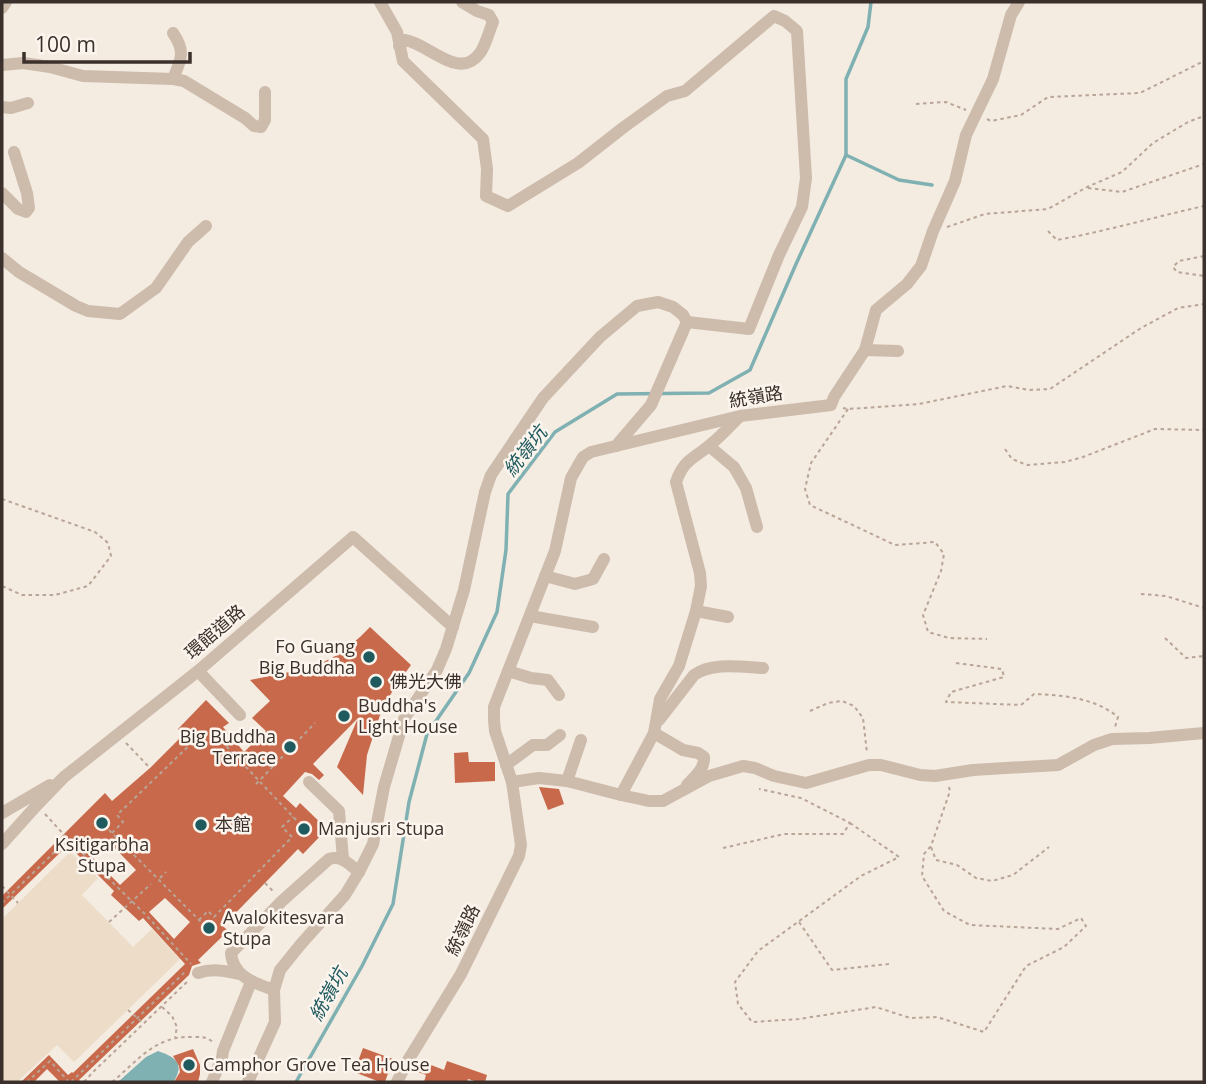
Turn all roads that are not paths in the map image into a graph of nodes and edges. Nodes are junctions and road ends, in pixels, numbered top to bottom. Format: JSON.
{"nodes":[{"id":1,"x":6,"y":2,"type":"edge"},
{"id":2,"x":462,"y":2,"type":"edge"},
{"id":3,"x":769,"y":2,"type":"edge"},
{"id":4,"x":1019,"y":2,"type":"edge"},
{"id":5,"x":378,"y":3,"type":"edge"},
{"id":6,"x":2,"y":8,"type":"edge"},
{"id":7,"x":774,"y":16,"type":"junction"},
{"id":8,"x":173,"y":33,"type":"dead end"},
{"id":9,"x":399,"y":46,"type":"junction"},
{"id":10,"x":2,"y":65,"type":"edge"},
{"id":11,"x":173,"y":79,"type":"junction"},
{"id":12,"x":265,"y":92,"type":"dead end"},
{"id":13,"x":28,"y":103,"type":"dead end"},
{"id":14,"x":2,"y":107,"type":"edge"},
{"id":15,"x":14,"y":152,"type":"dead end"},
{"id":16,"x":2,"y":193,"type":"edge"},
{"id":17,"x":206,"y":226,"type":"dead end"},
{"id":18,"x":2,"y":258,"type":"edge"},
{"id":19,"x":687,"y":322,"type":"junction"},
{"id":20,"x":865,"y":350,"type":"junction"},
{"id":21,"x":898,"y":351,"type":"dead end"},
{"id":22,"x":740,"y":416,"type":"junction"},
{"id":23,"x":709,"y":446,"type":"junction"},
{"id":24,"x":615,"y":447,"type":"junction"},
{"id":25,"x":757,"y":527,"type":"dead end"},
{"id":26,"x":604,"y":559,"type":"dead end"},
{"id":27,"x":545,"y":576,"type":"junction"},
{"id":28,"x":695,"y":611,"type":"junction"},
{"id":29,"x":530,"y":616,"type":"junction"},
{"id":30,"x":728,"y":617,"type":"dead end"},
{"id":31,"x":453,"y":626,"type":"junction"},
{"id":32,"x":593,"y":627,"type":"dead end"},
{"id":33,"x":763,"y":668,"type":"dead end"},
{"id":34,"x":198,"y":671,"type":"junction"},
{"id":35,"x":508,"y":671,"type":"junction"},
{"id":36,"x":559,"y":695,"type":"dead end"},
{"id":37,"x":240,"y":715,"type":"dead end"},
{"id":38,"x":655,"y":728,"type":"junction"},
{"id":39,"x":1204,"y":733,"type":"edge"},
{"id":40,"x":560,"y":735,"type":"dead end"},
{"id":41,"x":581,"y":740,"type":"dead end"},
{"id":42,"x":506,"y":765,"type":"junction"},
{"id":43,"x":64,"y":777,"type":"junction"},
{"id":44,"x":567,"y":781,"type":"junction"},
{"id":45,"x":309,"y":782,"type":"dead end"},
{"id":46,"x":512,"y":782,"type":"junction"},
{"id":47,"x":679,"y":794,"type":"junction"},
{"id":48,"x":621,"y":795,"type":"junction"},
{"id":49,"x":2,"y":813,"type":"edge"},
{"id":50,"x":2,"y":844,"type":"edge"},
{"id":51,"x":342,"y":859,"type":"junction"},
{"id":52,"x":359,"y":873,"type":"junction"},
{"id":53,"x":198,"y":973,"type":"road end"},
{"id":54,"x":245,"y":978,"type":"junction"},
{"id":55,"x":274,"y":990,"type":"junction"},
{"id":56,"x":212,"y":1082,"type":"edge"},
{"id":57,"x":248,"y":1082,"type":"edge"},
{"id":58,"x":397,"y":1082,"type":"edge"}],
"edges":[{"from":1,"to":6,"type":"street"},
{"from":2,"to":9,"type":"street"},
{"from":3,"to":7,"type":"street"},
{"from":4,"to":20,"type":"street"},
{"from":5,"to":9,"type":"street"},
{"from":7,"to":9,"type":"street"},
{"from":7,"to":19,"type":"street"},
{"from":8,"to":11,"type":"street"},
{"from":10,"to":11,"type":"street"},
{"from":11,"to":12,"type":"street"},
{"from":13,"to":14,"type":"street"},
{"from":15,"to":16,"type":"street"},
{"from":17,"to":18,"type":"street"},
{"from":19,"to":24,"type":"street"},
{"from":19,"to":31,"type":"street"},
{"from":20,"to":21,"type":"street"},
{"from":20,"to":22,"type":"street","name":"統嶺路"},
{"from":22,"to":23,"type":"street"},
{"from":22,"to":24,"type":"street","name":"統嶺路"},
{"from":23,"to":25,"type":"street"},
{"from":23,"to":28,"type":"street"},
{"from":24,"to":27,"type":"street","name":"統嶺路"},
{"from":26,"to":27,"type":"street"},
{"from":27,"to":29,"type":"street","name":"統嶺路"},
{"from":28,"to":30,"type":"street"},
{"from":28,"to":38,"type":"street"},
{"from":29,"to":32,"type":"street"},
{"from":29,"to":35,"type":"street","name":"統嶺路"},
{"from":31,"to":34,"type":"street","name":"環館道路"},
{"from":31,"to":52,"type":"street"},
{"from":33,"to":38,"type":"street"},
{"from":34,"to":37,"type":"street"},
{"from":34,"to":43,"type":"street","name":"環館道路"},
{"from":35,"to":36,"type":"street"},
{"from":35,"to":42,"type":"street","name":"統嶺路"},
{"from":38,"to":47,"type":"street"},
{"from":38,"to":48,"type":"street"},
{"from":39,"to":47,"type":"street"},
{"from":40,"to":42,"type":"street"},
{"from":41,"to":44,"type":"street"},
{"from":42,"to":46,"type":"street","name":"統嶺路"},
{"from":43,"to":49,"type":"street"},
{"from":43,"to":50,"type":"street","name":"環館道路"},
{"from":44,"to":46,"type":"street"},
{"from":44,"to":48,"type":"street"},
{"from":45,"to":51,"type":"street"},
{"from":46,"to":58,"type":"street","name":"統嶺路"},
{"from":47,"to":48,"type":"street"},
{"from":51,"to":52,"type":"street"},
{"from":51,"to":54,"type":"street"},
{"from":52,"to":55,"type":"street"},
{"from":53,"to":54,"type":"street"},
{"from":54,"to":55,"type":"street"},
{"from":54,"to":56,"type":"street"},
{"from":55,"to":57,"type":"street"}]}
